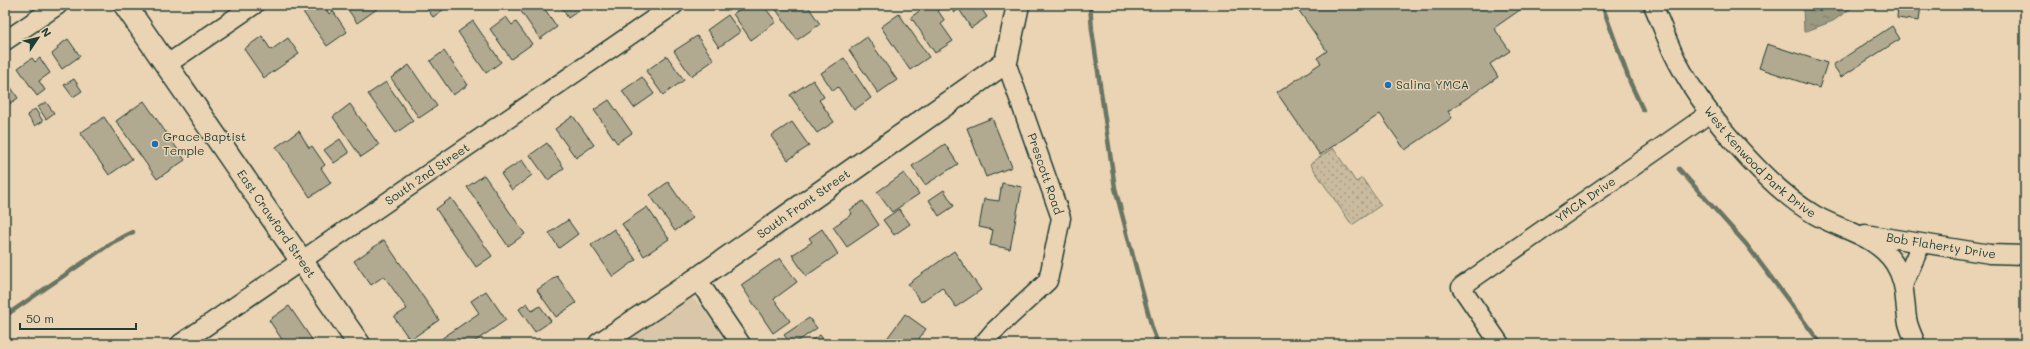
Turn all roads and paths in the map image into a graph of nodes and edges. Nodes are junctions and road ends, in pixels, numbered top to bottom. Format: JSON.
{"nodes":[{"id":1,"x":58,"y":5,"type":"edge"},
{"id":2,"x":125,"y":5,"type":"edge"},
{"id":3,"x":254,"y":5,"type":"edge"},
{"id":4,"x":674,"y":5,"type":"edge"},
{"id":5,"x":1018,"y":5,"type":"edge"},
{"id":6,"x":1653,"y":5,"type":"edge"},
{"id":7,"x":5,"y":41,"type":"edge"},
{"id":8,"x":1006,"y":62,"type":"junction"},
{"id":9,"x":166,"y":65,"type":"junction"},
{"id":10,"x":1710,"y":113,"type":"junction"},
{"id":11,"x":1858,"y":233,"type":"junction"},
{"id":12,"x":1921,"y":244,"type":"junction"},
{"id":13,"x":2025,"y":254,"type":"edge"},
{"id":14,"x":301,"y":260,"type":"junction"},
{"id":15,"x":697,"y":279,"type":"junction"},
{"id":16,"x":1904,"y":283,"type":"junction"},
{"id":17,"x":180,"y":344,"type":"edge"},
{"id":18,"x":359,"y":344,"type":"edge"},
{"id":19,"x":600,"y":344,"type":"edge"},
{"id":20,"x":742,"y":344,"type":"edge"},
{"id":21,"x":983,"y":344,"type":"edge"},
{"id":22,"x":1500,"y":344,"type":"edge"},
{"id":23,"x":1916,"y":344,"type":"edge"}],
"edges":[{"from":1,"to":7,"type":"street"},
{"from":2,"to":9,"type":"street","name":"East Crawford Street"},
{"from":3,"to":9,"type":"street"},
{"from":4,"to":14,"type":"street","name":"South 2nd Street"},
{"from":5,"to":8,"type":"street"},
{"from":6,"to":10,"type":"street","name":"West Kenwood Park Drive"},
{"from":8,"to":15,"type":"street","name":"South Front Street"},
{"from":8,"to":21,"type":"street","name":"Prescott Road"},
{"from":9,"to":14,"type":"street","name":"East Crawford Street"},
{"from":10,"to":11,"type":"street","name":"West Kenwood Park Drive"},
{"from":10,"to":22,"type":"street","name":"YMCA Drive"},
{"from":11,"to":12,"type":"street","name":"Bob Flaherty Drive"},
{"from":11,"to":16,"type":"street","name":"West Kenwood Park Drive"},
{"from":12,"to":13,"type":"street","name":"Bob Flaherty Drive"},
{"from":12,"to":16,"type":"street","name":"West Kenwood Park Drive"},
{"from":14,"to":17,"type":"street","name":"South 2nd Street"},
{"from":14,"to":18,"type":"street","name":"East Crawford Street"},
{"from":15,"to":19,"type":"street","name":"South Front Street"},
{"from":15,"to":20,"type":"street"},
{"from":16,"to":23,"type":"street","name":"West Kenwood Park Drive"}]}
